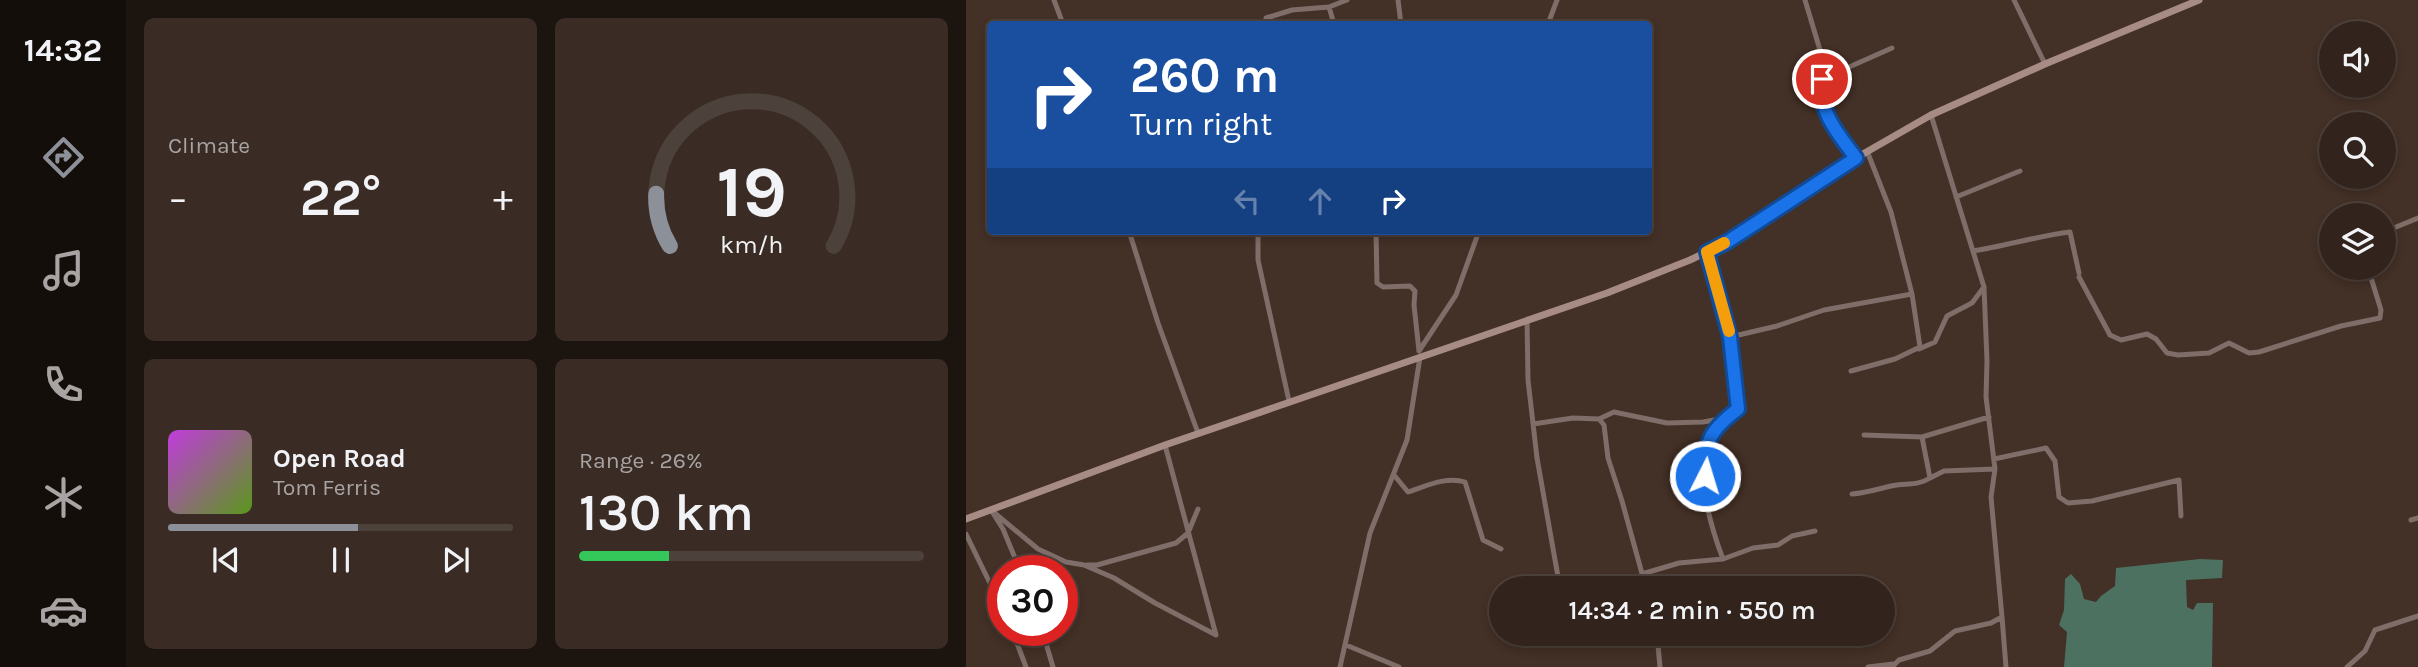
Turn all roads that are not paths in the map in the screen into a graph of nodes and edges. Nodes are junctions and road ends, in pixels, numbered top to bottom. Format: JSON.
{"nodes":[{"id":1,"x":1054,"y":0,"type":"edge"},
{"id":2,"x":1290,"y":0,"type":"edge"},
{"id":3,"x":1347,"y":0,"type":"edge"},
{"id":4,"x":1398,"y":0,"type":"edge"},
{"id":5,"x":1557,"y":0,"type":"edge"},
{"id":6,"x":1805,"y":0,"type":"edge"},
{"id":7,"x":2014,"y":0,"type":"edge"},
{"id":8,"x":2199,"y":0,"type":"edge"},
{"id":9,"x":1329,"y":7,"type":"junction"},
{"id":10,"x":1292,"y":10,"type":"junction"},
{"id":11,"x":1062,"y":21,"type":"edge"},
{"id":12,"x":1266,"y":21,"type":"edge"},
{"id":13,"x":1333,"y":21,"type":"edge"},
{"id":14,"x":1401,"y":21,"type":"edge"},
{"id":15,"x":1549,"y":21,"type":"edge"},
{"id":16,"x":1892,"y":48,"type":"dead end"},
{"id":17,"x":2045,"y":64,"type":"junction"},
{"id":18,"x":1822,"y":79,"type":"junction"},
{"id":19,"x":1931,"y":115,"type":"junction"},
{"id":20,"x":1867,"y":151,"type":"junction"},
{"id":21,"x":1856,"y":158,"type":"junction"},
{"id":22,"x":2020,"y":171,"type":"dead end"},
{"id":23,"x":1956,"y":197,"type":"junction"},
{"id":24,"x":2418,"y":218,"type":"edge"},
{"id":25,"x":2396,"y":227,"type":"edge"},
{"id":26,"x":1130,"y":235,"type":"edge"},
{"id":27,"x":1258,"y":235,"type":"edge"},
{"id":28,"x":1376,"y":235,"type":"edge"},
{"id":29,"x":1478,"y":235,"type":"edge"},
{"id":30,"x":1973,"y":251,"type":"junction"},
{"id":31,"x":1707,"y":252,"type":"junction"},
{"id":32,"x":2372,"y":280,"type":"edge"},
{"id":33,"x":1984,"y":287,"type":"junction"},
{"id":34,"x":1912,"y":294,"type":"junction"},
{"id":35,"x":1527,"y":320,"type":"junction"},
{"id":36,"x":1730,"y":337,"type":"junction"},
{"id":37,"x":1919,"y":349,"type":"junction"},
{"id":38,"x":1418,"y":356,"type":"junction"},
{"id":39,"x":1850,"y":371,"type":"dead end"},
{"id":40,"x":1289,"y":401,"type":"junction"},
{"id":41,"x":1989,"y":417,"type":"junction"},
{"id":42,"x":1726,"y":418,"type":"junction"},
{"id":43,"x":1599,"y":419,"type":"junction"},
{"id":44,"x":1534,"y":424,"type":"junction"},
{"id":45,"x":1198,"y":433,"type":"junction"},
{"id":46,"x":1864,"y":435,"type":"dead end"},
{"id":47,"x":1922,"y":437,"type":"junction"},
{"id":48,"x":1165,"y":445,"type":"junction"},
{"id":49,"x":1994,"y":459,"type":"junction"},
{"id":50,"x":1995,"y":469,"type":"junction"},
{"id":51,"x":1394,"y":475,"type":"junction"},
{"id":52,"x":1930,"y":478,"type":"junction"},
{"id":53,"x":1852,"y":494,"type":"dead end"},
{"id":54,"x":1198,"y":509,"type":"dead end"},
{"id":55,"x":991,"y":510,"type":"junction"},
{"id":56,"x":2181,"y":516,"type":"dead end"},
{"id":57,"x":966,"y":519,"type":"edge"},
{"id":58,"x":1815,"y":531,"type":"dead end"},
{"id":59,"x":1188,"y":533,"type":"junction"},
{"id":60,"x":966,"y":534,"type":"edge"},
{"id":61,"x":1501,"y":549,"type":"dead end"},
{"id":62,"x":1014,"y":555,"type":"edge"},
{"id":63,"x":1723,"y":559,"type":"junction"},
{"id":64,"x":1084,"y":565,"type":"junction"},
{"id":65,"x":1642,"y":574,"type":"joint"},
{"id":66,"x":1558,"y":576,"type":"edge"},
{"id":67,"x":987,"y":577,"type":"edge"},
{"id":68,"x":2418,"y":615,"type":"edge"},
{"id":69,"x":2003,"y":617,"type":"junction"},
{"id":70,"x":1346,"y":645,"type":"junction"},
{"id":71,"x":1018,"y":646,"type":"edge"},
{"id":72,"x":1047,"y":646,"type":"edge"},
{"id":73,"x":1658,"y":646,"type":"edge"},
{"id":74,"x":1893,"y":666,"type":"edge"},
{"id":75,"x":1026,"y":667,"type":"edge"},
{"id":76,"x":1053,"y":667,"type":"edge"},
{"id":77,"x":1340,"y":667,"type":"edge"},
{"id":78,"x":1399,"y":667,"type":"edge"},
{"id":79,"x":1660,"y":667,"type":"edge"},
{"id":80,"x":1868,"y":667,"type":"edge"},
{"id":81,"x":2006,"y":667,"type":"edge"},
{"id":82,"x":2347,"y":667,"type":"edge"}],
"edges":[{"from":1,"to":11,"type":"street"},
{"from":2,"to":10,"type":"street"},
{"from":3,"to":9,"type":"street"},
{"from":4,"to":14,"type":"street"},
{"from":5,"to":15,"type":"street"},
{"from":6,"to":18,"type":"street"},
{"from":7,"to":17,"type":"street"},
{"from":8,"to":17,"type":"main road"},
{"from":9,"to":10,"type":"street"},
{"from":9,"to":13,"type":"street"},
{"from":10,"to":12,"type":"street"},
{"from":16,"to":18,"type":"street"},
{"from":17,"to":19,"type":"main road"},
{"from":18,"to":21,"type":"street"},
{"from":19,"to":20,"type":"main road"},
{"from":19,"to":23,"type":"street"},
{"from":20,"to":21,"type":"main road"},
{"from":20,"to":34,"type":"street"},
{"from":21,"to":31,"type":"main road"},
{"from":22,"to":23,"type":"street"},
{"from":23,"to":30,"type":"street"},
{"from":24,"to":25,"type":"street"},
{"from":26,"to":45,"type":"street"},
{"from":27,"to":40,"type":"street"},
{"from":28,"to":38,"type":"street"},
{"from":29,"to":38,"type":"street"},
{"from":30,"to":32,"type":"street"},
{"from":30,"to":33,"type":"street"},
{"from":31,"to":35,"type":"main road"},
{"from":31,"to":36,"type":"street"},
{"from":33,"to":37,"type":"street"},
{"from":33,"to":41,"type":"street"},
{"from":34,"to":36,"type":"street"},
{"from":34,"to":37,"type":"street"},
{"from":35,"to":38,"type":"main road"},
{"from":35,"to":44,"type":"street"},
{"from":36,"to":42,"type":"street"},
{"from":37,"to":39,"type":"street"},
{"from":38,"to":40,"type":"main road"},
{"from":38,"to":51,"type":"street"},
{"from":40,"to":45,"type":"main road"},
{"from":41,"to":47,"type":"street"},
{"from":41,"to":49,"type":"street"},
{"from":42,"to":43,"type":"street"},
{"from":42,"to":63,"type":"street"},
{"from":43,"to":44,"type":"street"},
{"from":43,"to":65,"type":"street"},
{"from":44,"to":66,"type":"street"},
{"from":45,"to":48,"type":"main road"},
{"from":46,"to":47,"type":"street"},
{"from":47,"to":52,"type":"street"},
{"from":48,"to":55,"type":"main road"},
{"from":48,"to":59,"type":"street"},
{"from":49,"to":50,"type":"street"},
{"from":49,"to":56,"type":"street"},
{"from":50,"to":52,"type":"street"},
{"from":50,"to":69,"type":"street"},
{"from":51,"to":61,"type":"street"},
{"from":51,"to":70,"type":"street"},
{"from":52,"to":53,"type":"street"},
{"from":54,"to":59,"type":"street"},
{"from":55,"to":57,"type":"main road"},
{"from":55,"to":62,"type":"street"},
{"from":55,"to":64,"type":"street"},
{"from":58,"to":63,"type":"street"},
{"from":59,"to":64,"type":"street"},
{"from":59,"to":64,"type":"street"},
{"from":60,"to":67,"type":"street"},
{"from":63,"to":65,"type":"street"},
{"from":68,"to":82,"type":"street"},
{"from":69,"to":74,"type":"street"},
{"from":69,"to":81,"type":"street"},
{"from":70,"to":77,"type":"street"},
{"from":70,"to":78,"type":"street"},
{"from":71,"to":75,"type":"street"},
{"from":72,"to":76,"type":"street"},
{"from":73,"to":79,"type":"street"},
{"from":74,"to":80,"type":"street"}]}
